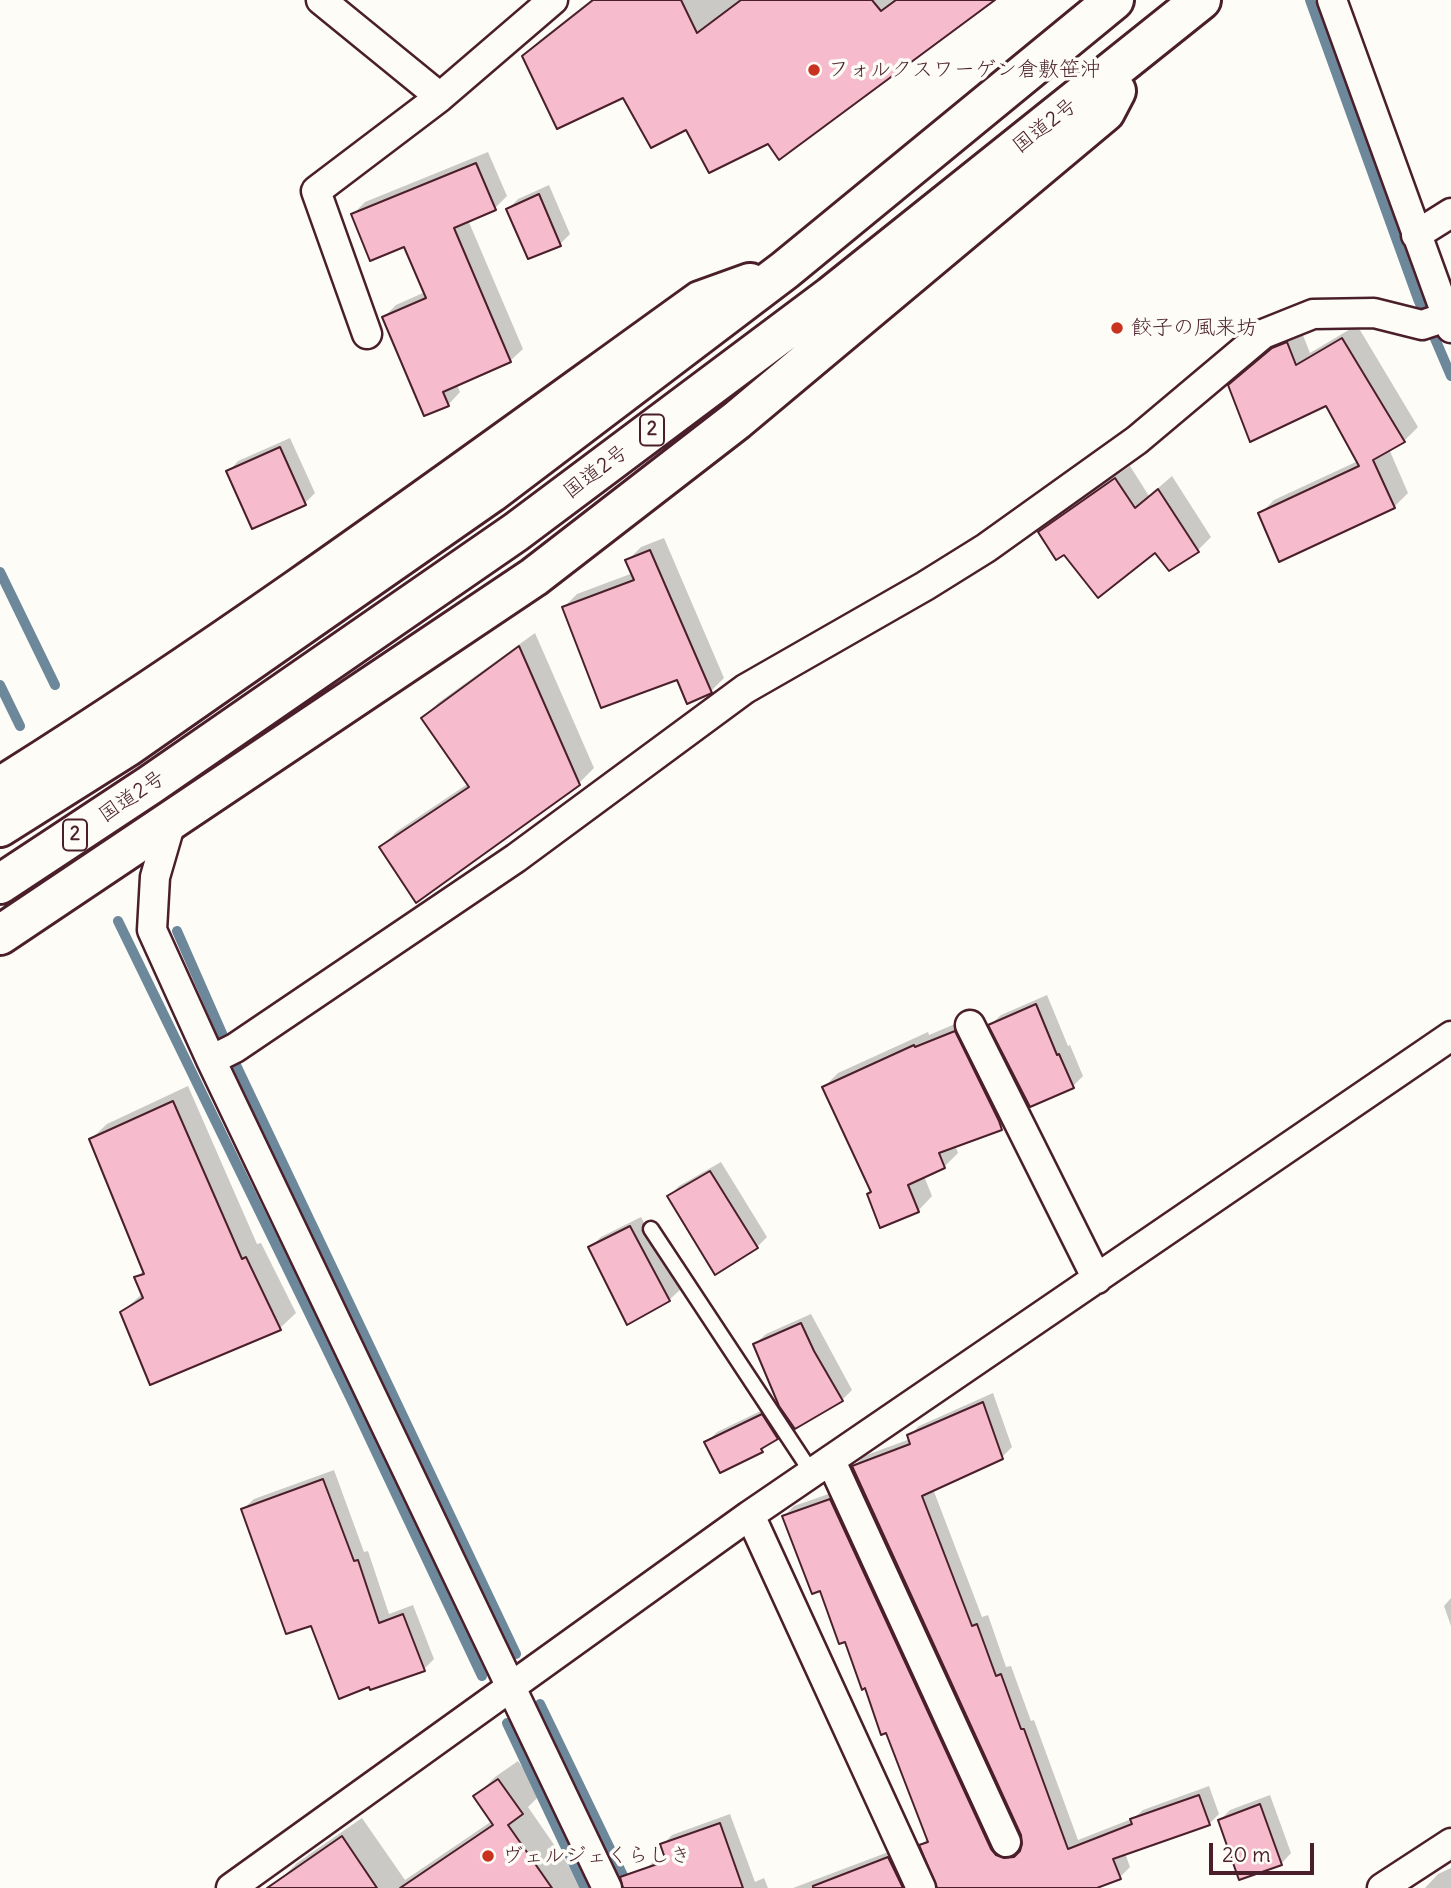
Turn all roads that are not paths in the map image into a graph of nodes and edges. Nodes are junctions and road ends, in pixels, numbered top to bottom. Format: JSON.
{"nodes":[{"id":1,"x":321,"y":0,"type":"edge"},
{"id":2,"x":553,"y":0,"type":"edge"},
{"id":3,"x":1114,"y":0,"type":"edge"},
{"id":4,"x":1201,"y":0,"type":"edge"},
{"id":5,"x":1332,"y":0,"type":"edge"},
{"id":6,"x":1137,"y":53,"type":"junction"},
{"id":7,"x":440,"y":97,"type":"junction"},
{"id":8,"x":1451,"y":213,"type":"edge"},
{"id":9,"x":1416,"y":235,"type":"junction"},
{"id":10,"x":785,"y":270,"type":"junction"},
{"id":11,"x":1439,"y":322,"type":"edge"},
{"id":12,"x":368,"y":334,"type":"dead end"},
{"id":13,"x":0,"y":787,"type":"edge"},
{"id":14,"x":171,"y":822,"type":"junction"},
{"id":15,"x":0,"y":827,"type":"edge"},
{"id":16,"x":0,"y":884,"type":"edge"},
{"id":17,"x":0,"y":935,"type":"edge"},
{"id":18,"x":970,"y":1025,"type":"dead end"},
{"id":19,"x":1451,"y":1037,"type":"edge"},
{"id":20,"x":224,"y":1054,"type":"junction"},
{"id":21,"x":652,"y":1229,"type":"dead end"},
{"id":22,"x":1097,"y":1279,"type":"junction"},
{"id":23,"x":822,"y":1467,"type":"junction"},
{"id":24,"x":750,"y":1515,"type":"junction"},
{"id":25,"x":510,"y":1686,"type":"junction"},
{"id":26,"x":1006,"y":1842,"type":"dead end"},
{"id":27,"x":1451,"y":1843,"type":"edge"},
{"id":28,"x":231,"y":1888,"type":"edge"},
{"id":29,"x":607,"y":1888,"type":"edge"},
{"id":30,"x":921,"y":1888,"type":"edge"},
{"id":31,"x":1382,"y":1888,"type":"edge"}],
"edges":[{"from":1,"to":7,"type":"street"},
{"from":2,"to":7,"type":"street"},
{"from":3,"to":10,"type":"highway","number":"2"},
{"from":4,"to":6,"type":"highway","name":"国道2号","number":"2"},
{"from":5,"to":9,"type":"street"},
{"from":6,"to":14,"type":"highway"},
{"from":6,"to":16,"type":"highway","name":"国道2号","number":"2"},
{"from":7,"to":12,"type":"street"},
{"from":8,"to":9,"type":"street"},
{"from":9,"to":11,"type":"street"},
{"from":10,"to":13,"type":"highway"},
{"from":10,"to":15,"type":"highway","number":"2"},
{"from":11,"to":20,"type":"street"},
{"from":14,"to":17,"type":"highway"},
{"from":14,"to":20,"type":"street"},
{"from":18,"to":22,"type":"street"},
{"from":19,"to":22,"type":"street"},
{"from":20,"to":25,"type":"street"},
{"from":21,"to":23,"type":"lane"},
{"from":22,"to":23,"type":"street"},
{"from":23,"to":24,"type":"street"},
{"from":23,"to":26,"type":"street"},
{"from":24,"to":25,"type":"street"},
{"from":24,"to":30,"type":"street"},
{"from":25,"to":28,"type":"street"},
{"from":25,"to":29,"type":"street"},
{"from":27,"to":31,"type":"street"}]}
